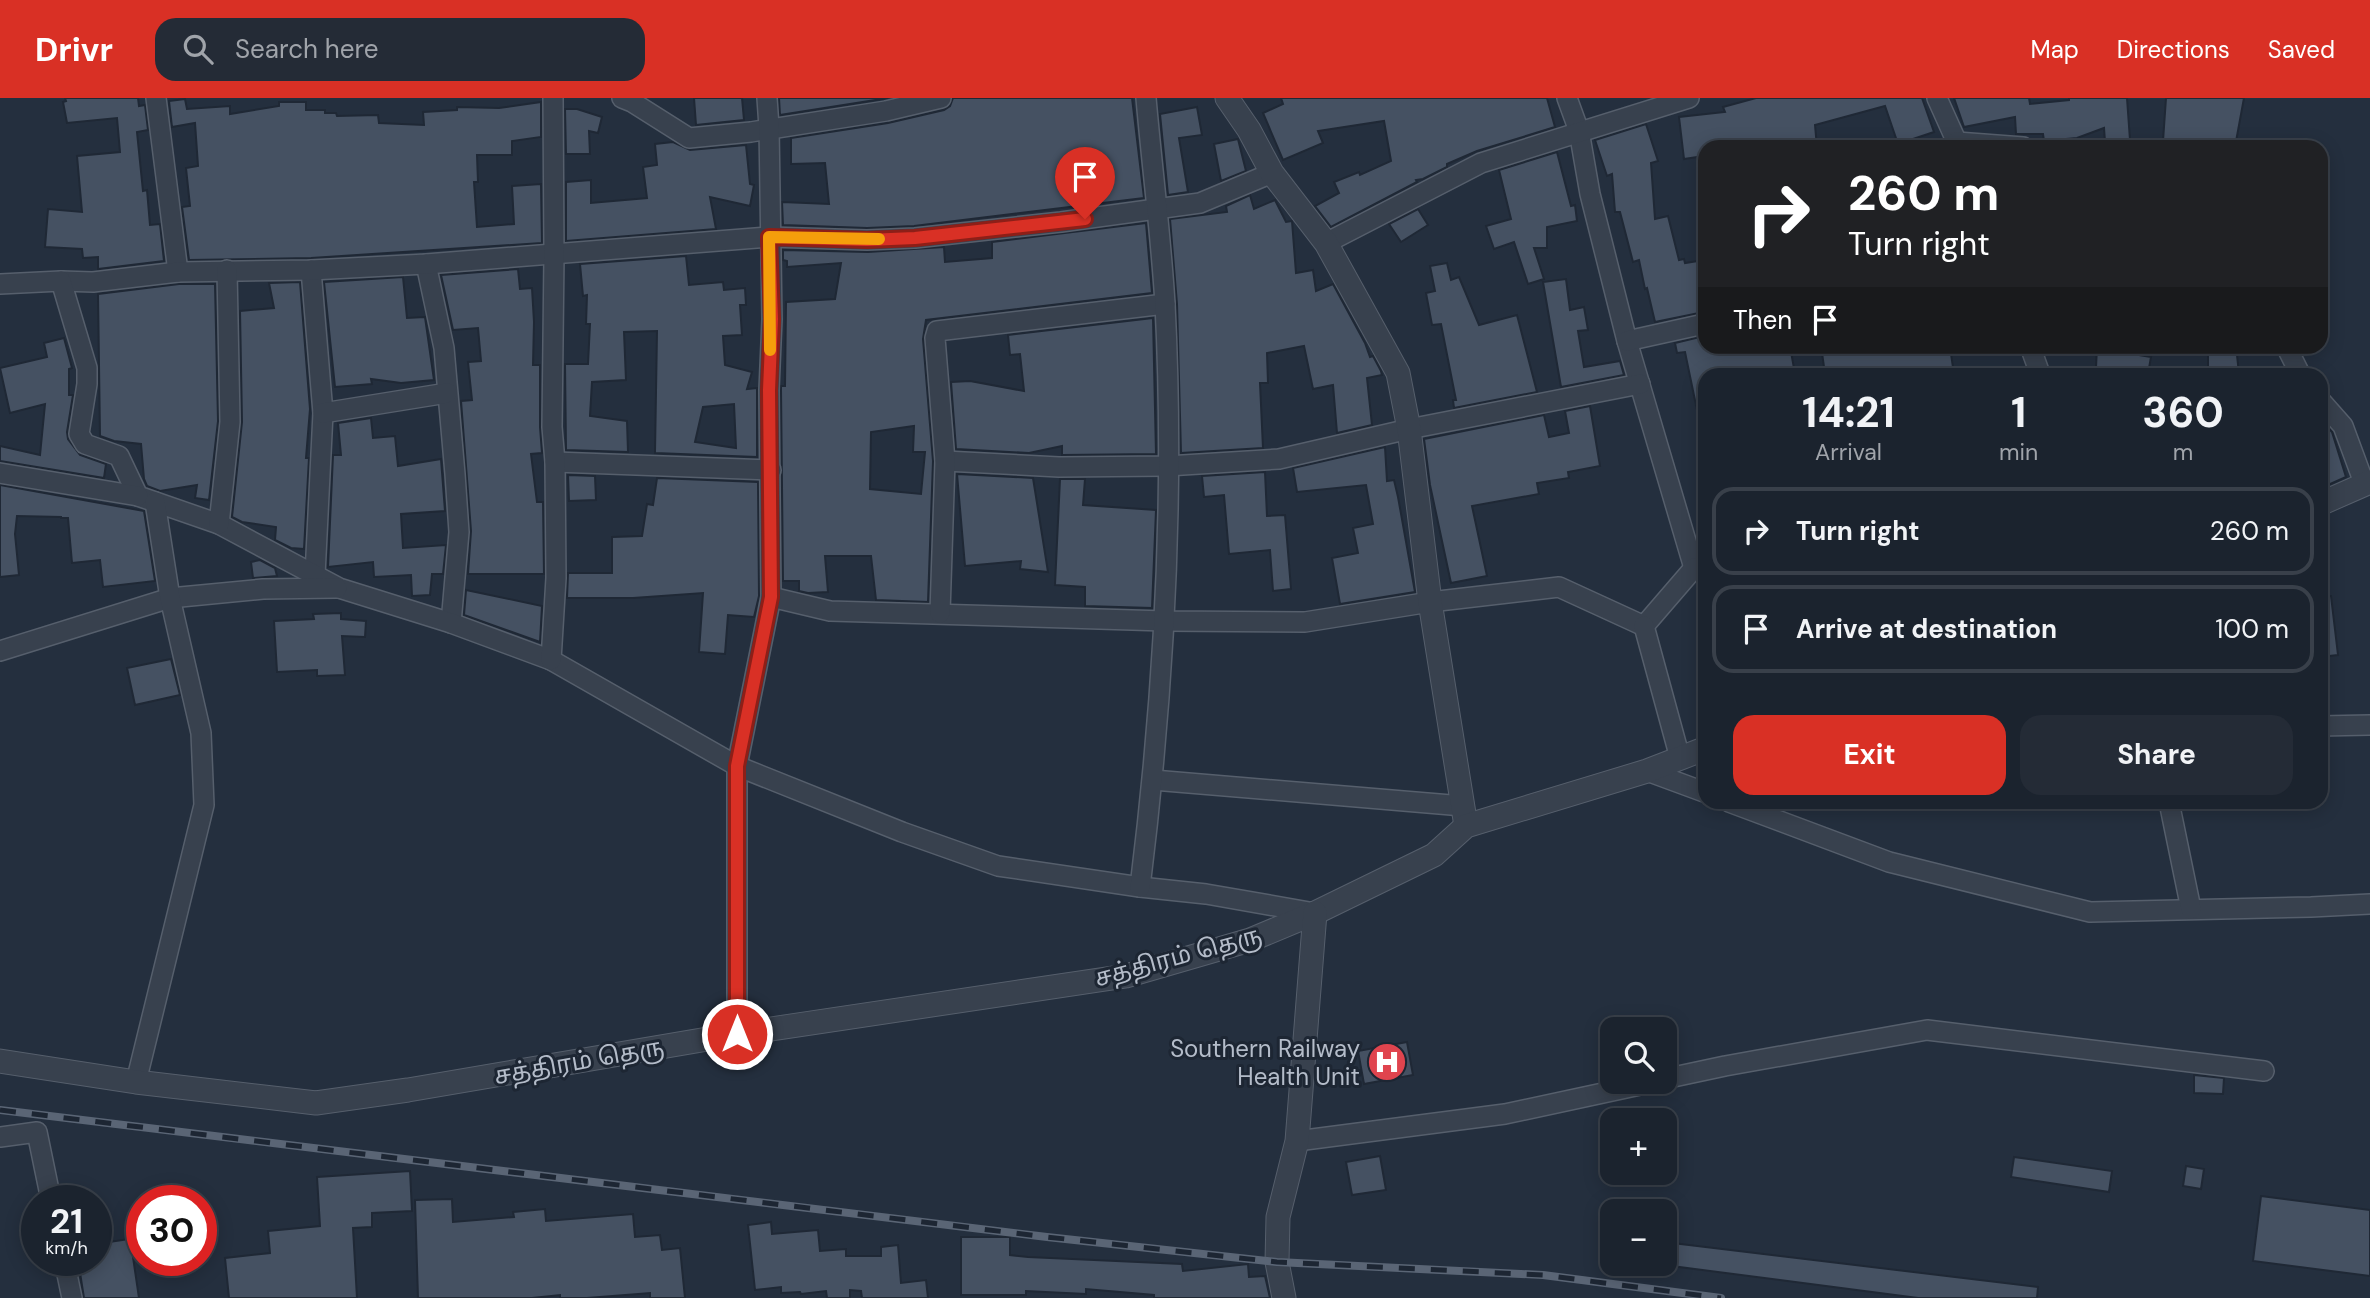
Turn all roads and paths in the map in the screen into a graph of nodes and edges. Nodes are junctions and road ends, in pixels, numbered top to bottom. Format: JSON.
{"nodes":[{"id":1,"x":156,"y":98,"type":"edge"},
{"id":2,"x":553,"y":98,"type":"edge"},
{"id":3,"x":621,"y":98,"type":"edge"},
{"id":4,"x":766,"y":98,"type":"edge"},
{"id":5,"x":941,"y":98,"type":"edge"},
{"id":6,"x":1146,"y":98,"type":"edge"},
{"id":7,"x":1227,"y":98,"type":"edge"},
{"id":8,"x":1567,"y":98,"type":"edge"},
{"id":9,"x":1689,"y":98,"type":"edge"},
{"id":10,"x":1937,"y":98,"type":"edge"},
{"id":11,"x":885,"y":104,"type":"edge"},
{"id":12,"x":769,"y":127,"type":"junction"},
{"id":13,"x":1579,"y":131,"type":"junction"},
{"id":14,"x":1956,"y":140,"type":"edge"},
{"id":15,"x":1272,"y":173,"type":"junction"},
{"id":16,"x":1156,"y":209,"type":"junction"},
{"id":17,"x":769,"y":237,"type":"junction"},
{"id":18,"x":1326,"y":243,"type":"junction"},
{"id":19,"x":554,"y":255,"type":"junction"},
{"id":20,"x":426,"y":264,"type":"junction"},
{"id":21,"x":311,"y":270,"type":"junction"},
{"id":22,"x":227,"y":271,"type":"junction"},
{"id":23,"x":178,"y":272,"type":"junction"},
{"id":24,"x":61,"y":281,"type":"junction"},
{"id":25,"x":0,"y":284,"type":"edge"},
{"id":26,"x":1165,"y":304,"type":"junction"},
{"id":27,"x":1698,"y":325,"type":"edge"},
{"id":28,"x":1628,"y":341,"type":"junction"},
{"id":29,"x":1640,"y":384,"type":"junction"},
{"id":30,"x":447,"y":393,"type":"junction"},
{"id":31,"x":2328,"y":409,"type":"edge"},
{"id":32,"x":323,"y":413,"type":"junction"},
{"id":33,"x":1409,"y":429,"type":"junction"},
{"id":34,"x":945,"y":461,"type":"junction"},
{"id":35,"x":555,"y":462,"type":"junction"},
{"id":36,"x":1167,"y":466,"type":"junction"},
{"id":37,"x":771,"y":470,"type":"junction"},
{"id":38,"x":0,"y":473,"type":"edge"},
{"id":39,"x":2367,"y":483,"type":"edge"},
{"id":40,"x":147,"y":499,"type":"junction"},
{"id":41,"x":2328,"y":500,"type":"edge"},
{"id":42,"x":219,"y":524,"type":"junction"},
{"id":43,"x":1698,"y":564,"type":"edge"},
{"id":44,"x":1698,"y":568,"type":"edge"},
{"id":45,"x":315,"y":575,"type":"junction"},
{"id":46,"x":339,"y":588,"type":"junction"},
{"id":47,"x":771,"y":597,"type":"junction"},
{"id":48,"x":170,"y":598,"type":"junction"},
{"id":49,"x":1430,"y":602,"type":"junction"},
{"id":50,"x":940,"y":613,"type":"junction"},
{"id":51,"x":1165,"y":621,"type":"junction"},
{"id":52,"x":451,"y":624,"type":"junction"},
{"id":53,"x":1644,"y":626,"type":"junction"},
{"id":54,"x":0,"y":651,"type":"edge"},
{"id":55,"x":551,"y":660,"type":"junction"},
{"id":56,"x":2370,"y":725,"type":"edge"},
{"id":57,"x":2328,"y":726,"type":"edge"},
{"id":58,"x":1698,"y":751,"type":"edge"},
{"id":59,"x":1680,"y":758,"type":"junction"},
{"id":60,"x":737,"y":766,"type":"junction"},
{"id":61,"x":1647,"y":771,"type":"junction"},
{"id":62,"x":1153,"y":780,"type":"junction"},
{"id":63,"x":1698,"y":790,"type":"edge"},
{"id":64,"x":1748,"y":809,"type":"edge"},
{"id":65,"x":2170,"y":809,"type":"edge"},
{"id":66,"x":1465,"y":816,"type":"junction"},
{"id":67,"x":1140,"y":887,"type":"junction"},
{"id":68,"x":2370,"y":904,"type":"edge"},
{"id":69,"x":2191,"y":909,"type":"junction"},
{"id":70,"x":1315,"y":913,"type":"junction"},
{"id":71,"x":737,"y":1034,"type":"junction"},
{"id":72,"x":0,"y":1061,"type":"edge"},
{"id":73,"x":2264,"y":1071,"type":"dead end"},
{"id":74,"x":1677,"y":1076,"type":"edge"},
{"id":75,"x":136,"y":1082,"type":"junction"},
{"id":76,"x":1600,"y":1094,"type":"edge"},
{"id":77,"x":0,"y":1137,"type":"edge"},
{"id":78,"x":1297,"y":1141,"type":"junction"},
{"id":79,"x":48,"y":1185,"type":"edge"},
{"id":80,"x":67,"y":1276,"type":"edge"},
{"id":81,"x":72,"y":1298,"type":"edge"},
{"id":82,"x":1284,"y":1298,"type":"edge"}],
"edges":[{"from":1,"to":23,"type":"street"},
{"from":2,"to":19,"type":"street"},
{"from":3,"to":12,"type":"street"},
{"from":4,"to":12,"type":"street"},
{"from":5,"to":11,"type":"street"},
{"from":6,"to":16,"type":"street"},
{"from":7,"to":15,"type":"street"},
{"from":8,"to":13,"type":"street"},
{"from":9,"to":13,"type":"street"},
{"from":10,"to":14,"type":"street"},
{"from":11,"to":12,"type":"street"},
{"from":12,"to":17,"type":"street"},
{"from":13,"to":18,"type":"street"},
{"from":13,"to":28,"type":"street"},
{"from":15,"to":16,"type":"street"},
{"from":15,"to":18,"type":"street"},
{"from":16,"to":17,"type":"street"},
{"from":16,"to":26,"type":"street"},
{"from":17,"to":19,"type":"street"},
{"from":17,"to":37,"type":"street"},
{"from":18,"to":33,"type":"street"},
{"from":19,"to":20,"type":"street"},
{"from":19,"to":35,"type":"street"},
{"from":20,"to":21,"type":"street"},
{"from":20,"to":30,"type":"street"},
{"from":21,"to":22,"type":"street"},
{"from":21,"to":32,"type":"street"},
{"from":22,"to":23,"type":"street"},
{"from":22,"to":42,"type":"street"},
{"from":23,"to":24,"type":"street"},
{"from":24,"to":25,"type":"street"},
{"from":24,"to":40,"type":"street"},
{"from":26,"to":34,"type":"street"},
{"from":26,"to":36,"type":"street"},
{"from":27,"to":28,"type":"street"},
{"from":28,"to":29,"type":"street"},
{"from":29,"to":33,"type":"street"},
{"from":29,"to":43,"type":"street"},
{"from":30,"to":32,"type":"street"},
{"from":30,"to":52,"type":"street"},
{"from":31,"to":39,"type":"street"},
{"from":32,"to":45,"type":"street"},
{"from":33,"to":36,"type":"street"},
{"from":33,"to":49,"type":"street"},
{"from":34,"to":36,"type":"street"},
{"from":34,"to":50,"type":"street"},
{"from":35,"to":37,"type":"street"},
{"from":35,"to":55,"type":"street"},
{"from":36,"to":51,"type":"street"},
{"from":37,"to":47,"type":"street"},
{"from":38,"to":40,"type":"street"},
{"from":39,"to":41,"type":"street"},
{"from":40,"to":42,"type":"street"},
{"from":40,"to":48,"type":"street"},
{"from":42,"to":45,"type":"street"},
{"from":44,"to":53,"type":"street"},
{"from":45,"to":46,"type":"street"},
{"from":46,"to":48,"type":"street"},
{"from":46,"to":52,"type":"street"},
{"from":47,"to":50,"type":"street"},
{"from":47,"to":60,"type":"street"},
{"from":48,"to":54,"type":"street"},
{"from":48,"to":75,"type":"street"},
{"from":49,"to":51,"type":"street"},
{"from":49,"to":53,"type":"street"},
{"from":49,"to":66,"type":"street"},
{"from":50,"to":51,"type":"street"},
{"from":51,"to":62,"type":"street"},
{"from":52,"to":55,"type":"street"},
{"from":53,"to":59,"type":"street"},
{"from":55,"to":60,"type":"street"},
{"from":56,"to":57,"type":"street"},
{"from":58,"to":59,"type":"street"},
{"from":59,"to":61,"type":"street"},
{"from":60,"to":67,"type":"street"},
{"from":60,"to":71,"type":"street"},
{"from":61,"to":63,"type":"street"},
{"from":61,"to":66,"type":"street"},
{"from":62,"to":66,"type":"street"},
{"from":62,"to":67,"type":"street"},
{"from":64,"to":69,"type":"street"},
{"from":65,"to":69,"type":"street"},
{"from":66,"to":70,"type":"street","name":"சத்திரம் தெரு"},
{"from":67,"to":70,"type":"street"},
{"from":68,"to":69,"type":"street"},
{"from":70,"to":71,"type":"street","name":"சத்திரம் தெரு"},
{"from":70,"to":78,"type":"street"},
{"from":71,"to":75,"type":"street","name":"சத்திரம் தெரு"},
{"from":72,"to":75,"type":"street","name":"சத்திரம் தெரு"},
{"from":73,"to":74,"type":"street"},
{"from":76,"to":78,"type":"street"},
{"from":77,"to":79,"type":"street"},
{"from":78,"to":82,"type":"street"},
{"from":80,"to":81,"type":"street"}]}
